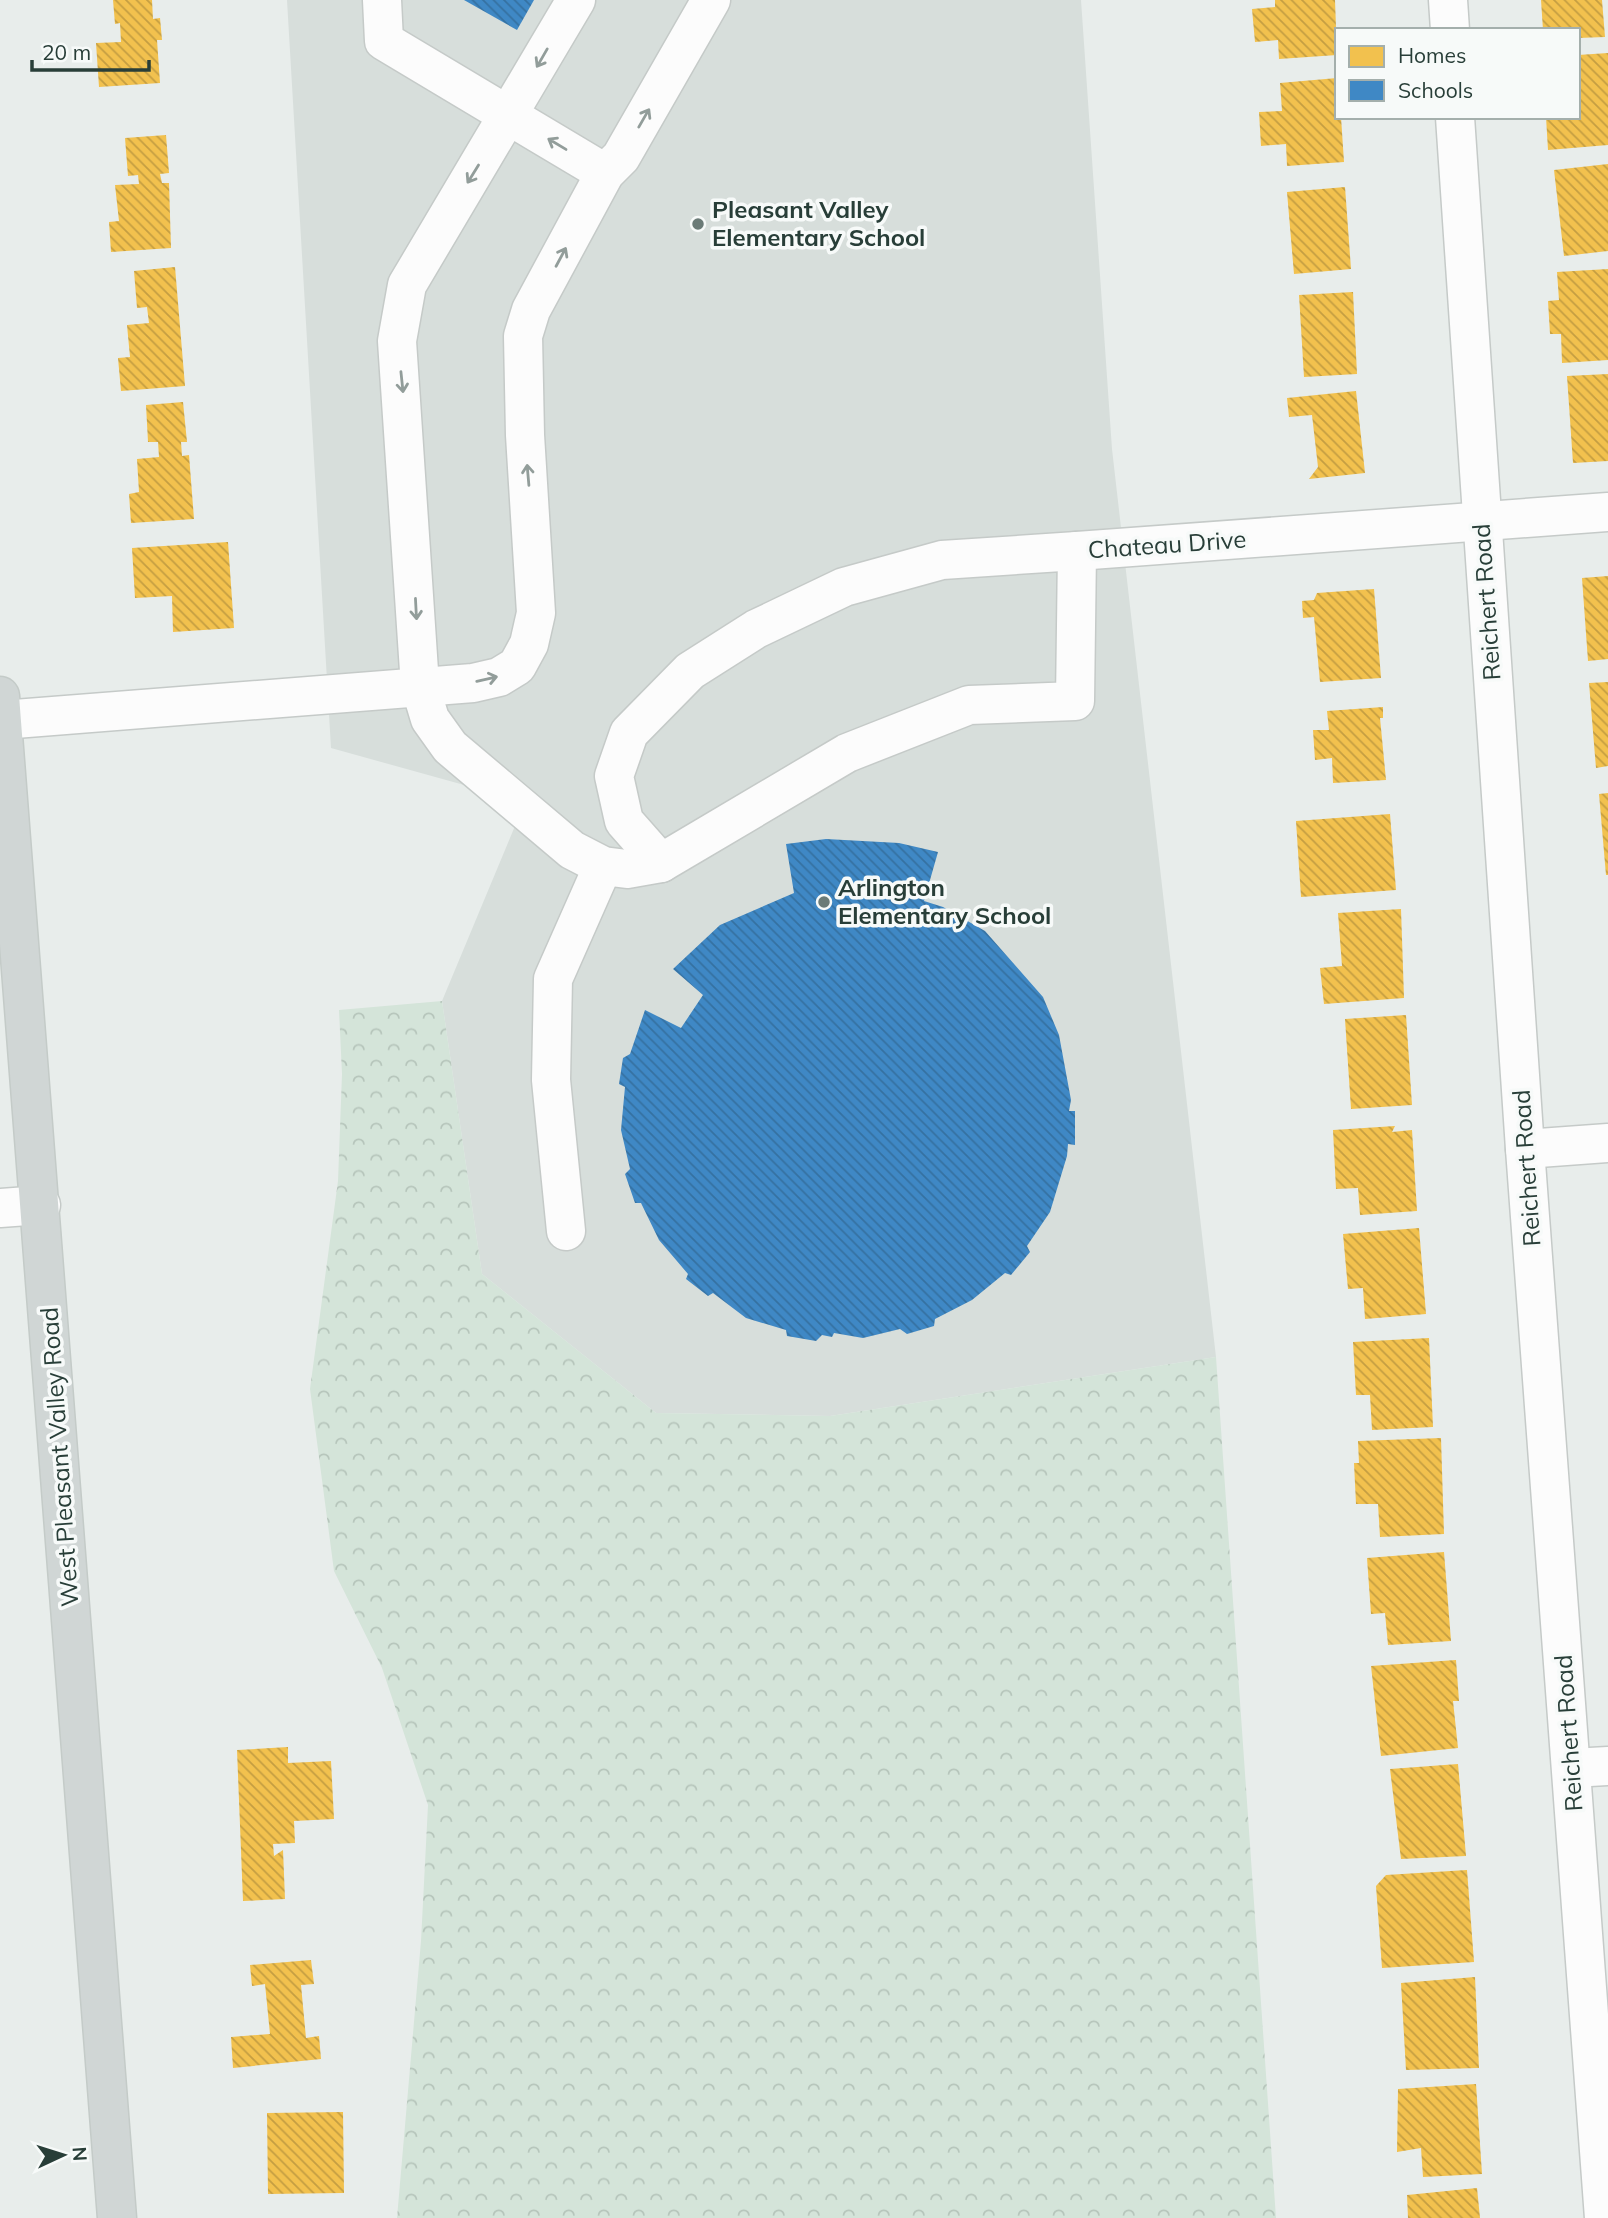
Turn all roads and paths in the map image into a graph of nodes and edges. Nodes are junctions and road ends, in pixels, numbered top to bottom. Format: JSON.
{"nodes":[{"id":1,"x":382,"y":0,"type":"edge"},
{"id":2,"x":576,"y":0,"type":"edge"},
{"id":3,"x":711,"y":0,"type":"edge"},
{"id":4,"x":1448,"y":0,"type":"edge"},
{"id":5,"x":1450,"y":28,"type":"edge"},
{"id":6,"x":509,"y":116,"type":"junction"},
{"id":7,"x":1455,"y":119,"type":"edge"},
{"id":8,"x":604,"y":173,"type":"junction"},
{"id":9,"x":1608,"y":512,"type":"edge"},
{"id":10,"x":1481,"y":521,"type":"junction"},
{"id":11,"x":1077,"y":551,"type":"junction"},
{"id":12,"x":420,"y":686,"type":"junction"},
{"id":13,"x":1,"y":708,"type":"edge"},
{"id":14,"x":2,"y":762,"type":"edge"},
{"id":15,"x":661,"y":863,"type":"junction"},
{"id":16,"x":603,"y":866,"type":"junction"},
{"id":17,"x":1608,"y":1143,"type":"edge"},
{"id":18,"x":1525,"y":1149,"type":"junction"},
{"id":19,"x":41,"y":1205,"type":"junction"},
{"id":20,"x":0,"y":1209,"type":"edge"},
{"id":21,"x":566,"y":1231,"type":"dead end"},
{"id":22,"x":1590,"y":1767,"type":"edge"},
{"id":23,"x":117,"y":2218,"type":"edge"},
{"id":24,"x":1604,"y":2218,"type":"edge"}],
"edges":[{"from":1,"to":6,"type":"street"},
{"from":2,"to":6,"type":"street","one_way":true},
{"from":8,"to":3,"type":"street","one_way":true},
{"from":4,"to":5,"type":"street"},
{"from":8,"to":6,"type":"street","one_way":true},
{"from":6,"to":12,"type":"street","one_way":true},
{"from":7,"to":10,"type":"street","name":"Reichert Road"},
{"from":12,"to":8,"type":"street","one_way":true},
{"from":9,"to":10,"type":"street","name":"Chateau Drive"},
{"from":10,"to":11,"type":"street","name":"Chateau Drive"},
{"from":10,"to":18,"type":"street","name":"Reichert Road"},
{"from":11,"to":15,"type":"street","name":"Chateau Drive"},
{"from":11,"to":15,"type":"street"},
{"from":12,"to":13,"type":"street"},
{"from":12,"to":16,"type":"street"},
{"from":13,"to":14,"type":"main road","name":"West Pleasant Valley Road"},
{"from":14,"to":19,"type":"main road","name":"West Pleasant Valley Road"},
{"from":15,"to":16,"type":"street"},
{"from":16,"to":21,"type":"street"},
{"from":17,"to":18,"type":"street"},
{"from":18,"to":22,"type":"street","name":"Reichert Road"},
{"from":19,"to":20,"type":"street"},
{"from":19,"to":23,"type":"main road","name":"West Pleasant Valley Road"},
{"from":22,"to":24,"type":"street","name":"Reichert Road"}]}
